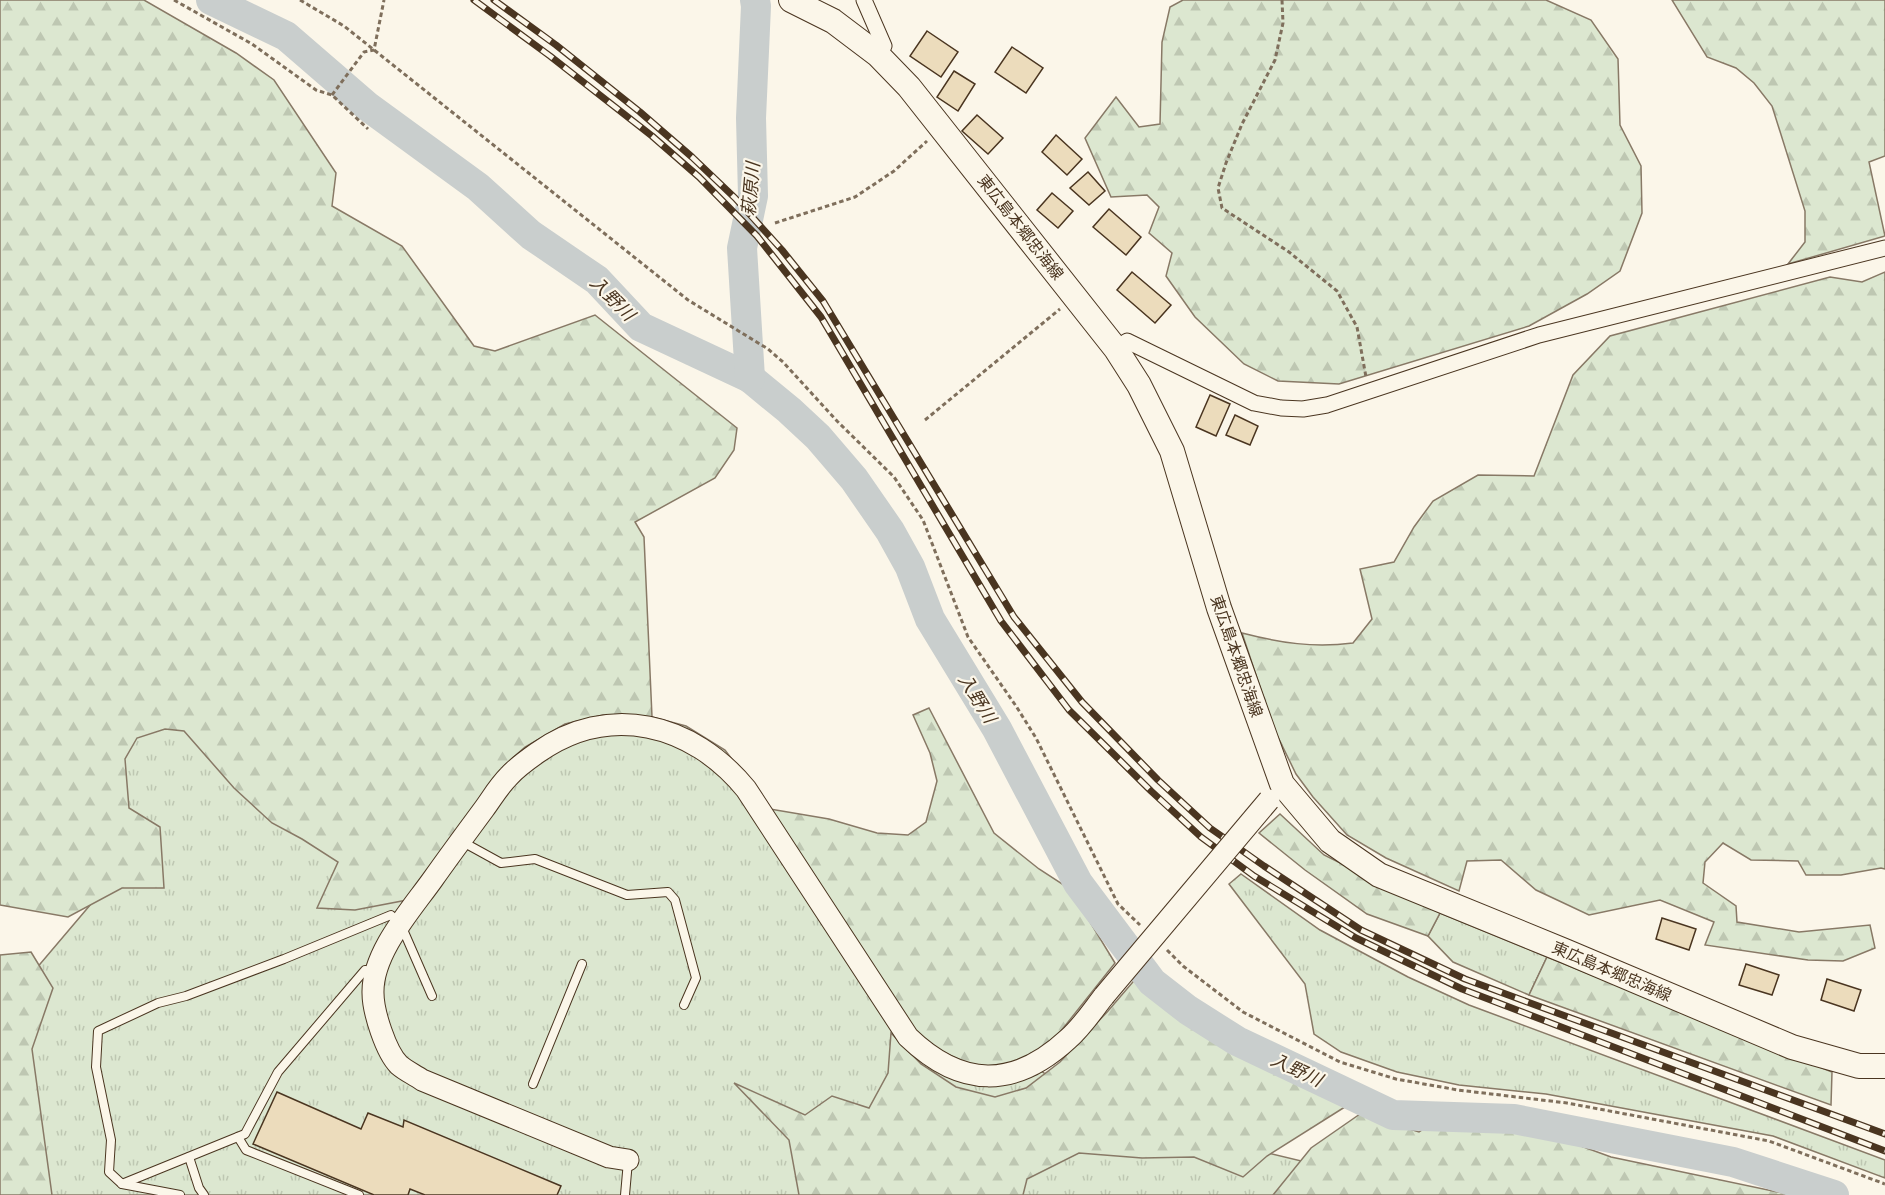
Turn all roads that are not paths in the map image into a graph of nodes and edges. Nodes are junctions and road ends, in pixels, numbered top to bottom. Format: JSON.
{"nodes":[{"id":1,"x":791,"y":0,"type":"edge"},
{"id":2,"x":864,"y":0,"type":"edge"},
{"id":3,"x":878,"y":55,"type":"junction"},
{"id":4,"x":1885,"y":248,"type":"edge"},
{"id":5,"x":1116,"y":349,"type":"junction"},
{"id":6,"x":1275,"y":792,"type":"junction"},
{"id":7,"x":460,"y":841,"type":"junction"},
{"id":8,"x":401,"y":925,"type":"junction"},
{"id":9,"x":582,"y":964,"type":"dead end"},
{"id":10,"x":376,"y":972,"type":"junction"},
{"id":11,"x":432,"y":996,"type":"dead end"},
{"id":12,"x":684,"y":1005,"type":"dead end"},
{"id":13,"x":1885,"y":1066,"type":"edge"},
{"id":14,"x":533,"y":1084,"type":"dead end"},
{"id":15,"x":237,"y":1137,"type":"junction"},
{"id":16,"x":189,"y":1157,"type":"junction"},
{"id":17,"x":628,"y":1160,"type":"joint"},
{"id":18,"x":122,"y":1184,"type":"junction"},
{"id":19,"x":180,"y":1195,"type":"edge"},
{"id":20,"x":204,"y":1195,"type":"edge"},
{"id":21,"x":359,"y":1195,"type":"edge"},
{"id":22,"x":625,"y":1195,"type":"edge"}],
"edges":[{"from":1,"to":3,"type":"main road","name":"東広島本郷忠海線"},
{"from":2,"to":3,"type":"street"},
{"from":3,"to":5,"type":"main road","name":"東広島本郷忠海線"},
{"from":4,"to":5,"type":"street"},
{"from":5,"to":6,"type":"main road","name":"東広島本郷忠海線"},
{"from":6,"to":7,"type":"street","bridge":true},
{"from":6,"to":13,"type":"main road","name":"東広島本郷忠海線"},
{"from":7,"to":8,"type":"street"},
{"from":7,"to":12,"type":"lane"},
{"from":8,"to":10,"type":"street"},
{"from":8,"to":11,"type":"lane"},
{"from":8,"to":18,"type":"lane"},
{"from":9,"to":14,"type":"lane"},
{"from":10,"to":15,"type":"lane"},
{"from":10,"to":17,"type":"street"},
{"from":15,"to":16,"type":"lane"},
{"from":15,"to":21,"type":"lane"},
{"from":16,"to":18,"type":"lane"},
{"from":16,"to":20,"type":"lane"},
{"from":17,"to":22,"type":"lane"},
{"from":18,"to":19,"type":"lane"}]}
